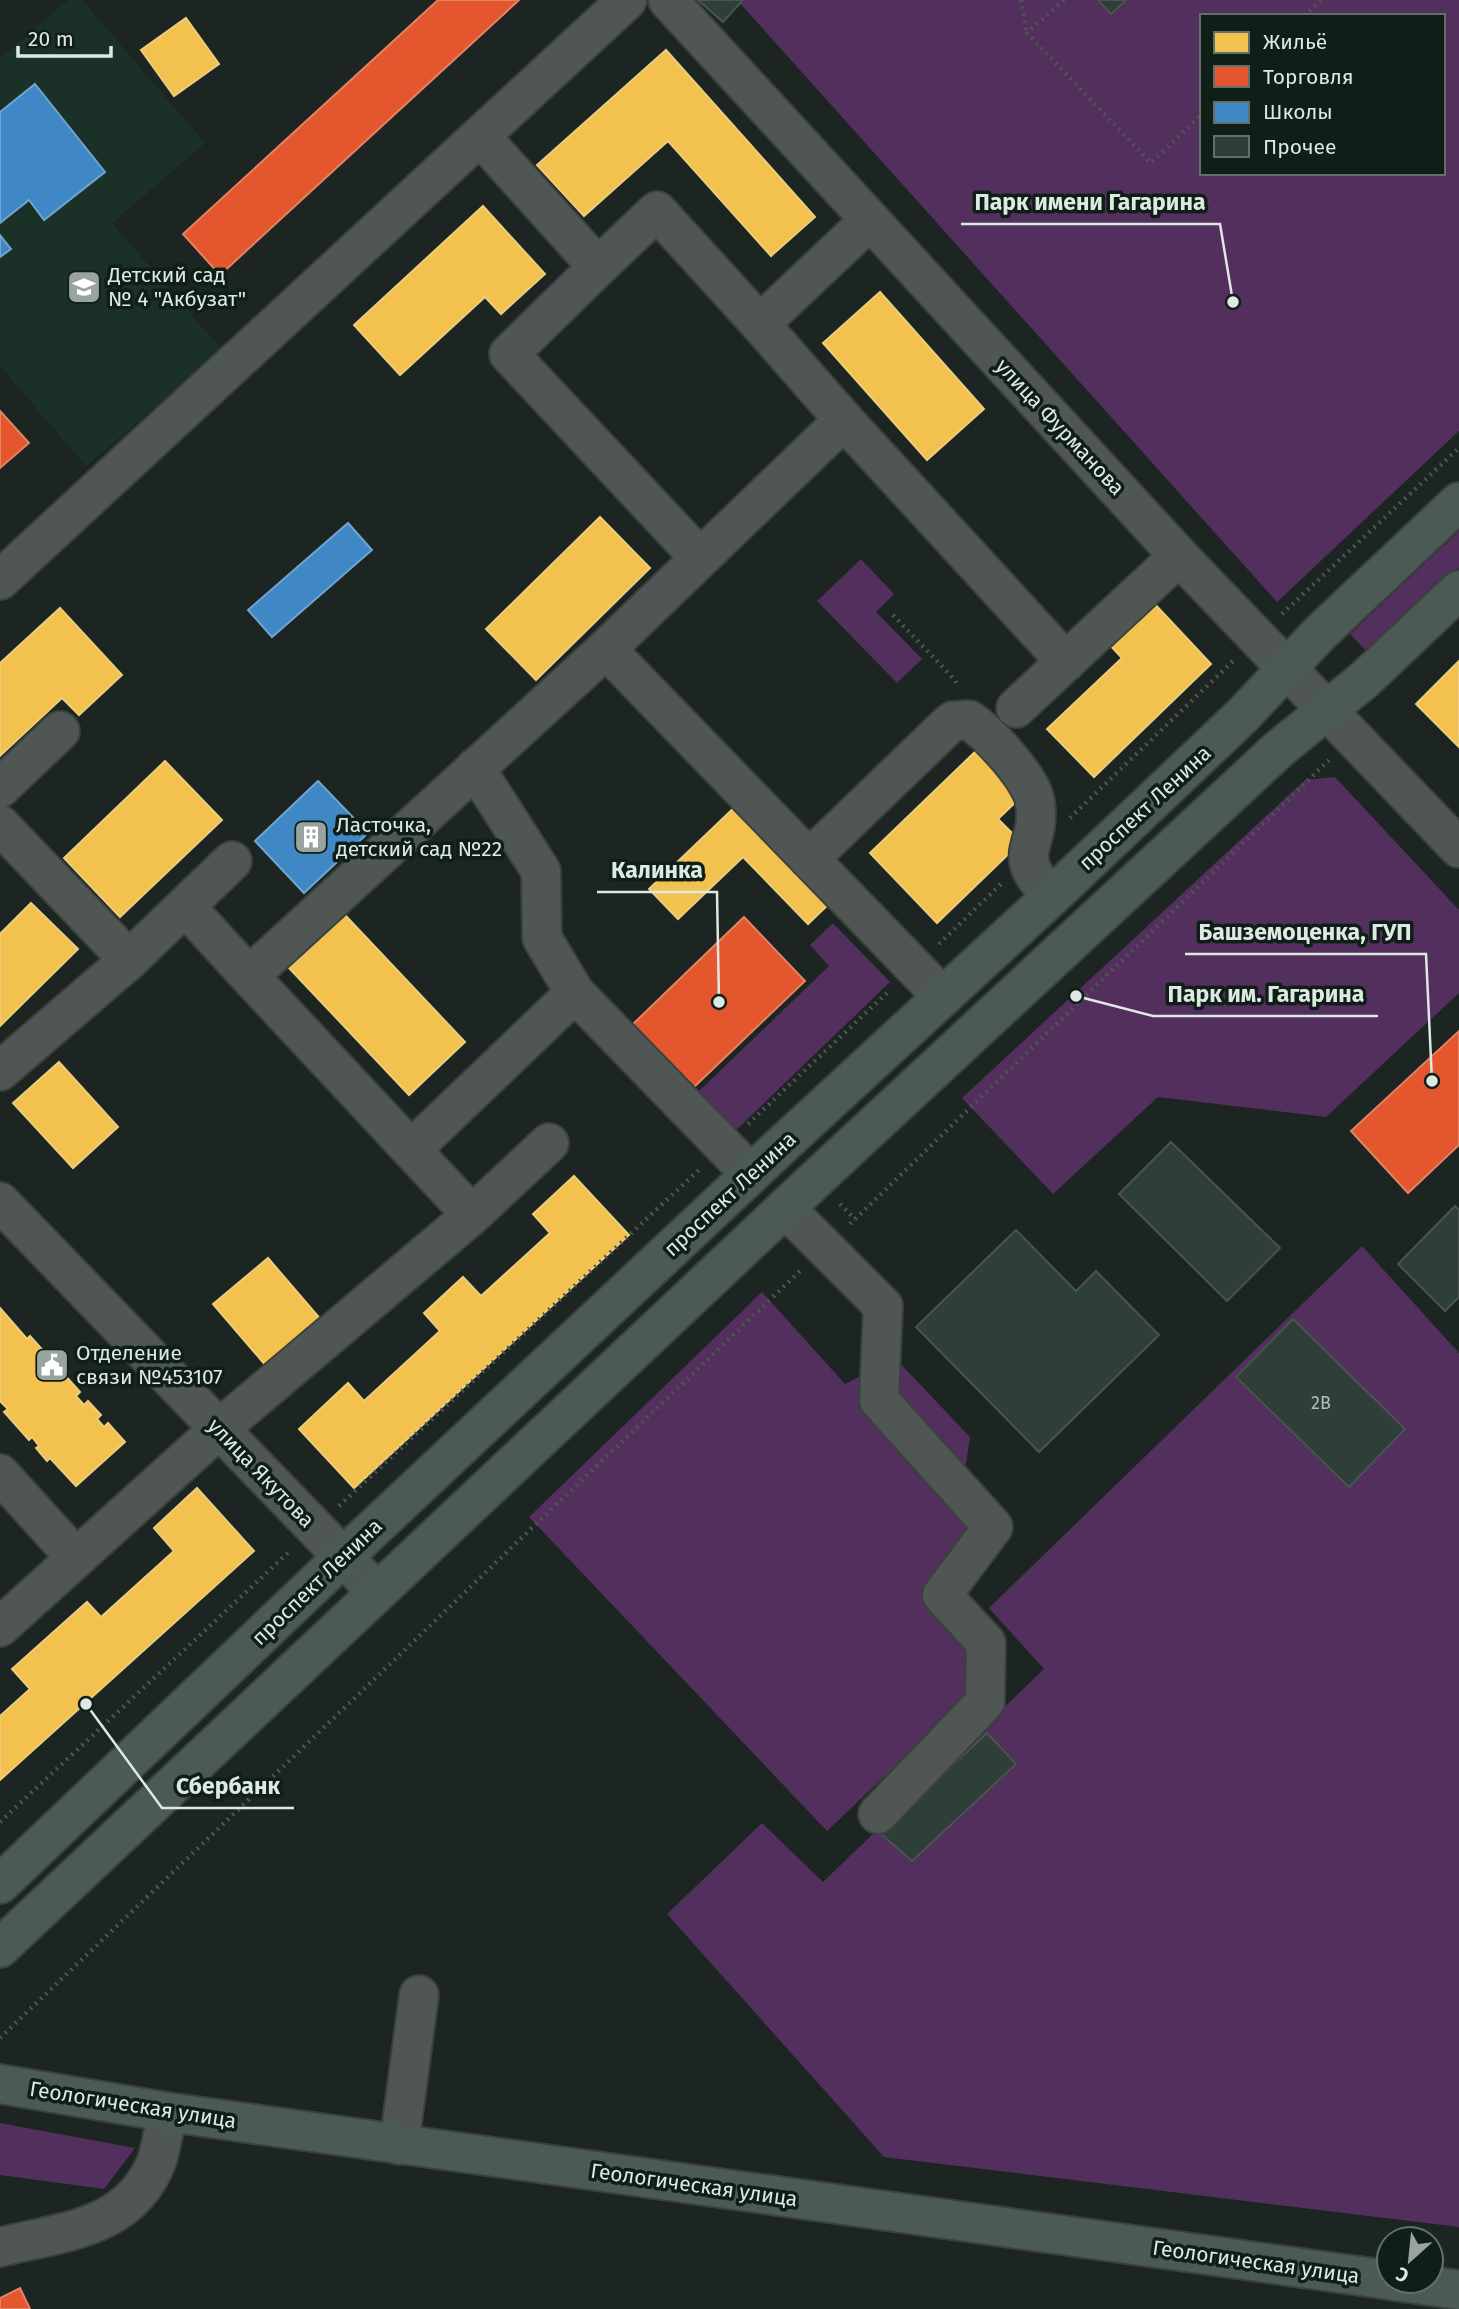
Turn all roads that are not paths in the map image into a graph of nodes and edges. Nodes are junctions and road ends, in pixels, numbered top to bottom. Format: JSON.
{"nodes":[{"id":1,"x":627,"y":0,"type":"edge"},
{"id":2,"x":668,"y":0,"type":"edge"},
{"id":3,"x":480,"y":136,"type":"junction"},
{"id":4,"x":870,"y":220,"type":"junction"},
{"id":5,"x":598,"y":267,"type":"junction"},
{"id":6,"x":761,"y":324,"type":"junction"},
{"id":7,"x":844,"y":420,"type":"junction"},
{"id":8,"x":1459,"y":502,"type":"edge"},
{"id":9,"x":1179,"y":556,"type":"junction"},
{"id":10,"x":700,"y":558,"type":"junction"},
{"id":11,"x":0,"y":580,"type":"edge"},
{"id":12,"x":1459,"y":590,"type":"edge"},
{"id":13,"x":606,"y":649,"type":"junction"},
{"id":14,"x":1066,"y":662,"type":"junction"},
{"id":15,"x":1287,"y":670,"type":"junction"},
{"id":16,"x":1016,"y":708,"type":"dead end"},
{"id":17,"x":1340,"y":724,"type":"junction"},
{"id":18,"x":60,"y":731,"type":"dead end"},
{"id":19,"x":475,"y":768,"type":"junction"},
{"id":20,"x":0,"y":788,"type":"edge"},
{"id":21,"x":0,"y":825,"type":"edge"},
{"id":22,"x":1456,"y":840,"type":"edge"},
{"id":23,"x":809,"y":859,"type":"junction"},
{"id":24,"x":232,"y":861,"type":"dead end"},
{"id":25,"x":1052,"y":896,"type":"junction"},
{"id":26,"x":185,"y":906,"type":"junction"},
{"id":27,"x":128,"y":960,"type":"junction"},
{"id":28,"x":249,"y":976,"type":"junction"},
{"id":29,"x":575,"y":993,"type":"junction"},
{"id":30,"x":943,"y":997,"type":"junction"},
{"id":31,"x":0,"y":1071,"type":"edge"},
{"id":32,"x":549,"y":1143,"type":"dead end"},
{"id":33,"x":411,"y":1150,"type":"junction"},
{"id":34,"x":751,"y":1174,"type":"junction"},
{"id":35,"x":0,"y":1202,"type":"edge"},
{"id":36,"x":785,"y":1208,"type":"junction"},
{"id":37,"x":472,"y":1214,"type":"junction"},
{"id":38,"x":219,"y":1429,"type":"junction"},
{"id":39,"x":0,"y":1474,"type":"edge"},
{"id":40,"x":343,"y":1557,"type":"junction"},
{"id":41,"x":76,"y":1558,"type":"junction"},
{"id":42,"x":377,"y":1592,"type":"junction"},
{"id":43,"x":0,"y":1627,"type":"edge"},
{"id":44,"x":878,"y":1814,"type":"dead end"},
{"id":45,"x":0,"y":1884,"type":"edge"},
{"id":46,"x":0,"y":1948,"type":"edge"},
{"id":47,"x":419,"y":1995,"type":"dead end"},
{"id":48,"x":0,"y":2084,"type":"edge"},
{"id":49,"x":167,"y":2112,"type":"junction"},
{"id":50,"x":399,"y":2145,"type":"junction"},
{"id":51,"x":0,"y":2247,"type":"edge"},
{"id":52,"x":1375,"y":2279,"type":"edge"}],
"edges":[{"from":1,"to":3,"type":"street"},
{"from":2,"to":4,"type":"street","name":"улица Фурманова"},
{"from":3,"to":5,"type":"street"},
{"from":3,"to":11,"type":"street"},
{"from":4,"to":6,"type":"street"},
{"from":4,"to":9,"type":"street","name":"улица Фурманова"},
{"from":5,"to":6,"type":"street"},
{"from":5,"to":10,"type":"street"},
{"from":6,"to":7,"type":"street"},
{"from":7,"to":10,"type":"street"},
{"from":7,"to":14,"type":"street"},
{"from":8,"to":15,"type":"main road","name":"проспект Ленина"},
{"from":9,"to":14,"type":"street"},
{"from":9,"to":15,"type":"street","name":"улица Фурманова"},
{"from":10,"to":13,"type":"street"},
{"from":12,"to":17,"type":"main road"},
{"from":13,"to":19,"type":"street"},
{"from":13,"to":23,"type":"street"},
{"from":14,"to":16,"type":"street"},
{"from":15,"to":17,"type":"street","name":"улица Фурманова"},
{"from":15,"to":25,"type":"main road","name":"проспект Ленина"},
{"from":17,"to":22,"type":"street","name":"улица Фурманова"},
{"from":17,"to":36,"type":"main road"},
{"from":18,"to":20,"type":"street"},
{"from":19,"to":28,"type":"street"},
{"from":19,"to":29,"type":"street"},
{"from":21,"to":27,"type":"street"},
{"from":23,"to":25,"type":"street"},
{"from":23,"to":30,"type":"street"},
{"from":24,"to":26,"type":"street"},
{"from":25,"to":30,"type":"main road","name":"проспект Ленина"},
{"from":26,"to":27,"type":"street"},
{"from":26,"to":28,"type":"street"},
{"from":27,"to":31,"type":"street"},
{"from":28,"to":33,"type":"street"},
{"from":29,"to":33,"type":"street"},
{"from":29,"to":34,"type":"street"},
{"from":30,"to":34,"type":"main road","name":"проспект Ленина"},
{"from":32,"to":37,"type":"street"},
{"from":33,"to":37,"type":"street"},
{"from":34,"to":40,"type":"main road","name":"проспект Ленина"},
{"from":35,"to":38,"type":"street","name":"улица Якутова"},
{"from":36,"to":42,"type":"main road"},
{"from":36,"to":44,"type":"street"},
{"from":37,"to":38,"type":"street"},
{"from":38,"to":40,"type":"street","name":"улица Якутова"},
{"from":38,"to":41,"type":"street"},
{"from":39,"to":41,"type":"street"},
{"from":40,"to":42,"type":"street","name":"улица Якутова"},
{"from":40,"to":45,"type":"main road","name":"проспект Ленина"},
{"from":41,"to":43,"type":"street"},
{"from":42,"to":46,"type":"main road"},
{"from":47,"to":50,"type":"street"},
{"from":48,"to":49,"type":"main road","name":"Геологическая улица"},
{"from":49,"to":50,"type":"main road","name":"Геологическая улица"},
{"from":49,"to":51,"type":"street"},
{"from":50,"to":52,"type":"main road","name":"Геологическая улица"}]}
